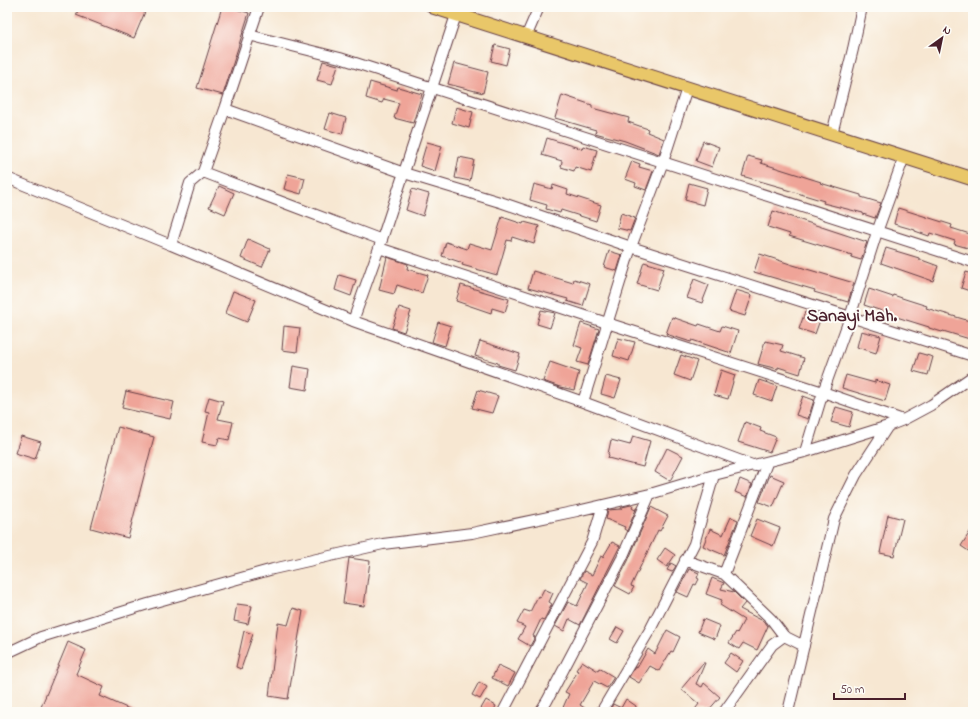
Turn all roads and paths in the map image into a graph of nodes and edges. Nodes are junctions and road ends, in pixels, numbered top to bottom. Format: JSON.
{"nodes":[{"id":1,"x":259,"y":7,"type":"edge"},
{"id":2,"x":433,"y":7,"type":"edge"},
{"id":3,"x":539,"y":7,"type":"edge"},
{"id":4,"x":862,"y":7,"type":"edge"},
{"id":5,"x":456,"y":14,"type":"junction"},
{"id":6,"x":249,"y":35,"type":"junction"},
{"id":7,"x":526,"y":37,"type":"junction"},
{"id":8,"x":432,"y":88,"type":"junction"},
{"id":9,"x":687,"y":88,"type":"junction"},
{"id":10,"x":225,"y":109,"type":"junction"},
{"id":11,"x":832,"y":134,"type":"junction"},
{"id":12,"x":904,"y":157,"type":"junction"},
{"id":13,"x":663,"y":162,"type":"junction"},
{"id":14,"x":203,"y":172,"type":"junction"},
{"id":15,"x":404,"y":173,"type":"junction"},
{"id":16,"x":7,"y":178,"type":"edge"},
{"id":17,"x":973,"y":179,"type":"edge"},
{"id":18,"x":877,"y":232,"type":"junction"},
{"id":19,"x":380,"y":244,"type":"junction"},
{"id":20,"x":171,"y":245,"type":"junction"},
{"id":21,"x":631,"y":247,"type":"junction"},
{"id":22,"x":973,"y":262,"type":"edge"},
{"id":23,"x":850,"y":317,"type":"junction"},
{"id":24,"x":353,"y":321,"type":"junction"},
{"id":25,"x":607,"y":323,"type":"junction"},
{"id":26,"x":973,"y":356,"type":"edge"},
{"id":27,"x":973,"y":376,"type":"edge"},
{"id":28,"x":823,"y":392,"type":"junction"},
{"id":29,"x":583,"y":402,"type":"junction"},
{"id":30,"x":903,"y":420,"type":"junction"},
{"id":31,"x":888,"y":426,"type":"junction"},
{"id":32,"x":804,"y":452,"type":"junction"},
{"id":33,"x":767,"y":463,"type":"junction"},
{"id":34,"x":755,"y":466,"type":"junction"},
{"id":35,"x":714,"y":475,"type":"junction"},
{"id":36,"x":650,"y":494,"type":"junction"},
{"id":37,"x":603,"y":505,"type":"junction"},
{"id":38,"x":685,"y":560,"type":"junction"},
{"id":39,"x":724,"y":574,"type":"junction"},
{"id":40,"x":784,"y":636,"type":"junction"},
{"id":41,"x":804,"y":646,"type":"junction"},
{"id":42,"x":7,"y":653,"type":"edge"},
{"id":43,"x":503,"y":712,"type":"edge"},
{"id":44,"x":540,"y":712,"type":"edge"},
{"id":45,"x":601,"y":712,"type":"edge"},
{"id":46,"x":724,"y":712,"type":"edge"},
{"id":47,"x":788,"y":712,"type":"edge"}],
"edges":[{"from":1,"to":6,"type":"street"},
{"from":2,"to":5,"type":"main road"},
{"from":3,"to":7,"type":"street"},
{"from":4,"to":11,"type":"street"},
{"from":5,"to":7,"type":"main road"},
{"from":5,"to":8,"type":"street"},
{"from":6,"to":8,"type":"street"},
{"from":6,"to":10,"type":"street"},
{"from":7,"to":9,"type":"main road"},
{"from":8,"to":13,"type":"street"},
{"from":8,"to":15,"type":"street"},
{"from":9,"to":11,"type":"main road"},
{"from":9,"to":13,"type":"street"},
{"from":10,"to":14,"type":"street"},
{"from":10,"to":15,"type":"street"},
{"from":11,"to":12,"type":"main road"},
{"from":12,"to":17,"type":"main road"},
{"from":12,"to":18,"type":"street"},
{"from":13,"to":18,"type":"street"},
{"from":13,"to":21,"type":"street"},
{"from":14,"to":19,"type":"street"},
{"from":14,"to":20,"type":"street"},
{"from":15,"to":19,"type":"street"},
{"from":15,"to":21,"type":"street"},
{"from":16,"to":20,"type":"street"},
{"from":18,"to":22,"type":"street"},
{"from":18,"to":23,"type":"street"},
{"from":19,"to":24,"type":"street"},
{"from":19,"to":25,"type":"street"},
{"from":20,"to":24,"type":"street"},
{"from":21,"to":23,"type":"street"},
{"from":21,"to":25,"type":"street"},
{"from":23,"to":26,"type":"street"},
{"from":23,"to":28,"type":"street"},
{"from":24,"to":29,"type":"street"},
{"from":25,"to":28,"type":"street"},
{"from":25,"to":29,"type":"street"},
{"from":27,"to":30,"type":"street"},
{"from":28,"to":30,"type":"street"},
{"from":28,"to":32,"type":"street"},
{"from":29,"to":34,"type":"street"},
{"from":30,"to":31,"type":"street"},
{"from":31,"to":32,"type":"street"},
{"from":31,"to":41,"type":"street"},
{"from":32,"to":33,"type":"street"},
{"from":33,"to":34,"type":"street"},
{"from":33,"to":39,"type":"street"},
{"from":34,"to":35,"type":"street"},
{"from":35,"to":36,"type":"street"},
{"from":35,"to":38,"type":"street"},
{"from":36,"to":37,"type":"street"},
{"from":36,"to":44,"type":"street"},
{"from":37,"to":42,"type":"street"},
{"from":37,"to":43,"type":"street"},
{"from":38,"to":39,"type":"street"},
{"from":38,"to":45,"type":"street"},
{"from":39,"to":40,"type":"street"},
{"from":40,"to":41,"type":"street"},
{"from":40,"to":46,"type":"street"},
{"from":41,"to":47,"type":"street"}]}
